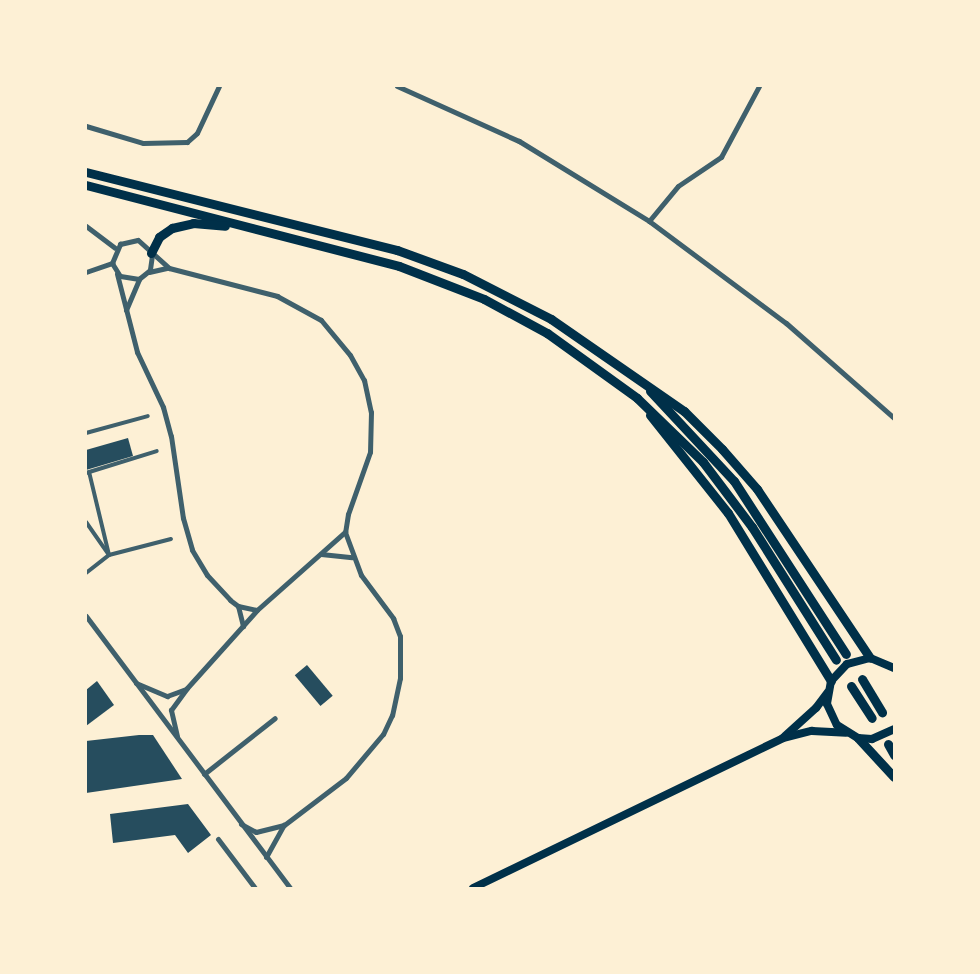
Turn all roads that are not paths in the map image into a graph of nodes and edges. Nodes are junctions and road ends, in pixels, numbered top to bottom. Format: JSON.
{"nodes":[{"id":1,"x":219,"y":86,"type":"edge"},
{"id":2,"x":397,"y":86,"type":"edge"},
{"id":3,"x":759,"y":86,"type":"edge"},
{"id":4,"x":86,"y":126,"type":"edge"},
{"id":5,"x":86,"y":172,"type":"edge"},
{"id":6,"x":86,"y":185,"type":"edge"},
{"id":7,"x":649,"y":221,"type":"junction"},
{"id":8,"x":86,"y":226,"type":"edge"},
{"id":9,"x":320,"y":244,"type":"junction"},
{"id":10,"x":115,"y":248,"type":"junction"},
{"id":11,"x":151,"y":254,"type":"junction"},
{"id":12,"x":112,"y":263,"type":"junction"},
{"id":13,"x":169,"y":268,"type":"junction"},
{"id":14,"x":86,"y":272,"type":"edge"},
{"id":15,"x":148,"y":272,"type":"junction"},
{"id":16,"x":116,"y":273,"type":"junction"},
{"id":17,"x":139,"y":279,"type":"junction"},
{"id":18,"x":125,"y":314,"type":"junction"},
{"id":19,"x":623,"y":368,"type":"junction"},
{"id":20,"x":645,"y":405,"type":"junction"},
{"id":21,"x":148,"y":416,"type":"dead end"},
{"id":22,"x":894,"y":418,"type":"edge"},
{"id":23,"x":86,"y":433,"type":"edge"},
{"id":24,"x":157,"y":451,"type":"dead end"},
{"id":25,"x":87,"y":472,"type":"edge"},
{"id":26,"x":86,"y":522,"type":"edge"},
{"id":27,"x":345,"y":532,"type":"junction"},
{"id":28,"x":171,"y":539,"type":"dead end"},
{"id":29,"x":321,"y":554,"type":"junction"},
{"id":30,"x":109,"y":555,"type":"junction"},
{"id":31,"x":352,"y":556,"type":"junction"},
{"id":32,"x":86,"y":573,"type":"edge"},
{"id":33,"x":238,"y":606,"type":"junction"},
{"id":34,"x":257,"y":610,"type":"junction"},
{"id":35,"x":86,"y":616,"type":"edge"},
{"id":36,"x":243,"y":626,"type":"junction"},
{"id":37,"x":846,"y":654,"type":"dead end"},
{"id":38,"x":870,"y":658,"type":"junction"},
{"id":39,"x":836,"y":660,"type":"dead end"},
{"id":40,"x":881,"y":660,"type":"junction"},
{"id":41,"x":894,"y":661,"type":"edge"},
{"id":42,"x":894,"y":669,"type":"edge"},
{"id":43,"x":862,"y":679,"type":"dead end"},
{"id":44,"x":831,"y":681,"type":"junction"},
{"id":45,"x":135,"y":682,"type":"junction"},
{"id":46,"x":852,"y":686,"type":"dead end"},
{"id":47,"x":187,"y":688,"type":"junction"},
{"id":48,"x":828,"y":692,"type":"junction"},
{"id":49,"x":882,"y":712,"type":"dead end"},
{"id":50,"x":274,"y":718,"type":"dead end"},
{"id":51,"x":872,"y":718,"type":"dead end"},
{"id":52,"x":894,"y":729,"type":"edge"},
{"id":53,"x":846,"y":733,"type":"junction"},
{"id":54,"x":783,"y":738,"type":"junction"},
{"id":55,"x":858,"y":738,"type":"junction"},
{"id":56,"x":177,"y":739,"type":"junction"},
{"id":57,"x":888,"y":744,"type":"dead end"},
{"id":58,"x":894,"y":755,"type":"edge"},
{"id":59,"x":204,"y":774,"type":"junction"},
{"id":60,"x":894,"y":777,"type":"edge"},
{"id":61,"x":241,"y":824,"type":"junction"},
{"id":62,"x":284,"y":825,"type":"junction"},
{"id":63,"x":218,"y":839,"type":"dead end"},
{"id":64,"x":266,"y":857,"type":"junction"},
{"id":65,"x":255,"y":888,"type":"edge"},
{"id":66,"x":289,"y":888,"type":"edge"},
{"id":67,"x":472,"y":888,"type":"edge"}],
"edges":[{"from":1,"to":4,"type":"street"},
{"from":2,"to":7,"type":"street"},
{"from":3,"to":7,"type":"street"},
{"from":5,"to":19,"type":"highway"},
{"from":6,"to":9,"type":"highway"},
{"from":7,"to":22,"type":"street"},
{"from":8,"to":10,"type":"street"},
{"from":9,"to":11,"type":"highway"},
{"from":9,"to":20,"type":"highway"},
{"from":10,"to":11,"type":"street"},
{"from":10,"to":12,"type":"street"},
{"from":11,"to":13,"type":"street"},
{"from":11,"to":15,"type":"street"},
{"from":12,"to":14,"type":"street"},
{"from":12,"to":16,"type":"street"},
{"from":13,"to":15,"type":"street"},
{"from":13,"to":27,"type":"street"},
{"from":15,"to":17,"type":"street"},
{"from":16,"to":17,"type":"street"},
{"from":16,"to":18,"type":"street"},
{"from":17,"to":18,"type":"street"},
{"from":18,"to":33,"type":"street"},
{"from":19,"to":37,"type":"highway"},
{"from":19,"to":38,"type":"highway"},
{"from":20,"to":39,"type":"highway"},
{"from":20,"to":44,"type":"highway"},
{"from":21,"to":23,"type":"street"},
{"from":24,"to":25,"type":"street"},
{"from":25,"to":30,"type":"street"},
{"from":26,"to":30,"type":"street"},
{"from":27,"to":29,"type":"street"},
{"from":27,"to":31,"type":"street"},
{"from":28,"to":30,"type":"street"},
{"from":29,"to":31,"type":"street"},
{"from":29,"to":34,"type":"street"},
{"from":30,"to":32,"type":"street"},
{"from":31,"to":62,"type":"street"},
{"from":33,"to":34,"type":"street"},
{"from":33,"to":36,"type":"street"},
{"from":34,"to":36,"type":"street"},
{"from":35,"to":45,"type":"street"},
{"from":36,"to":47,"type":"street"},
{"from":38,"to":40,"type":"main road"},
{"from":38,"to":44,"type":"main road"},
{"from":40,"to":41,"type":"main road"},
{"from":40,"to":42,"type":"main road"},
{"from":43,"to":49,"type":"highway"},
{"from":44,"to":48,"type":"main road"},
{"from":45,"to":47,"type":"street"},
{"from":45,"to":56,"type":"street"},
{"from":46,"to":51,"type":"highway"},
{"from":47,"to":56,"type":"street"},
{"from":48,"to":53,"type":"main road"},
{"from":48,"to":54,"type":"main road"},
{"from":50,"to":59,"type":"street"},
{"from":52,"to":55,"type":"main road"},
{"from":53,"to":54,"type":"main road"},
{"from":53,"to":55,"type":"main road"},
{"from":54,"to":67,"type":"main road"},
{"from":55,"to":60,"type":"highway"},
{"from":56,"to":59,"type":"street"},
{"from":57,"to":58,"type":"highway"},
{"from":59,"to":61,"type":"street"},
{"from":61,"to":62,"type":"street"},
{"from":61,"to":64,"type":"street"},
{"from":62,"to":64,"type":"street"},
{"from":63,"to":65,"type":"street"},
{"from":64,"to":66,"type":"street"}]}
